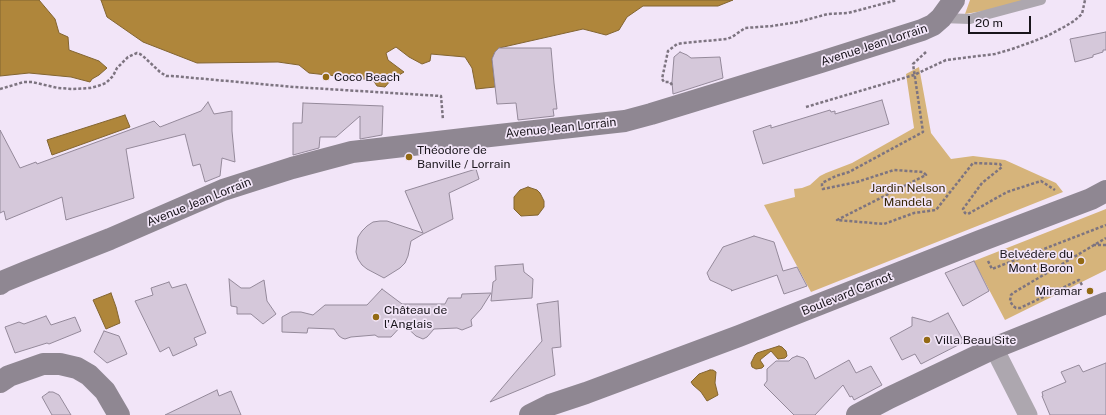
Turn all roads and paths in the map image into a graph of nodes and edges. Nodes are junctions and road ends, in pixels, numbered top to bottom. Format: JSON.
{"nodes":[{"id":1,"x":897,"y":0,"type":"edge"},
{"id":2,"x":954,"y":0,"type":"edge"},
{"id":3,"x":1041,"y":0,"type":"edge"},
{"id":4,"x":1085,"y":0,"type":"edge"},
{"id":5,"x":937,"y":22,"type":"junction"},
{"id":6,"x":914,"y":75,"type":"junction"},
{"id":7,"x":670,"y":87,"type":"dead end"},
{"id":8,"x":0,"y":89,"type":"edge"},
{"id":9,"x":806,"y":107,"type":"dead end"},
{"id":10,"x":450,"y":121,"type":"dead end"},
{"id":11,"x":1106,"y":191,"type":"edge"},
{"id":12,"x":1056,"y":193,"type":"dead end"},
{"id":13,"x":1106,"y":225,"type":"edge"},
{"id":14,"x":1106,"y":238,"type":"edge"},
{"id":15,"x":980,"y":241,"type":"junction"},
{"id":16,"x":1106,"y":244,"type":"edge"},
{"id":17,"x":1092,"y":245,"type":"junction"},
{"id":18,"x":0,"y":284,"type":"edge"},
{"id":19,"x":1082,"y":285,"type":"dead end"},
{"id":20,"x":1106,"y":303,"type":"edge"},
{"id":21,"x":994,"y":348,"type":"junction"},
{"id":22,"x":0,"y":382,"type":"edge"},
{"id":23,"x":586,"y":393,"type":"junction"},
{"id":24,"x":119,"y":415,"type":"edge"},
{"id":25,"x":530,"y":415,"type":"edge"},
{"id":26,"x":553,"y":415,"type":"edge"},
{"id":27,"x":857,"y":415,"type":"edge"},
{"id":28,"x":1028,"y":415,"type":"edge"}],
"edges":[{"from":1,"to":7,"type":"path"},
{"from":2,"to":5,"type":"street","name":"Avenue Jean Lorrain"},
{"from":3,"to":5,"type":"lane"},
{"from":4,"to":6,"type":"path"},
{"from":5,"to":6,"type":"path"},
{"from":5,"to":18,"type":"street","name":"Avenue Jean Lorrain"},
{"from":6,"to":9,"type":"path"},
{"from":6,"to":12,"type":"path"},
{"from":8,"to":10,"type":"path"},
{"from":11,"to":15,"type":"street","name":"Boulevard Carnot"},
{"from":13,"to":15,"type":"path"},
{"from":14,"to":17,"type":"path"},
{"from":15,"to":23,"type":"street","name":"Boulevard Carnot"},
{"from":16,"to":17,"type":"path"},
{"from":17,"to":19,"type":"path"},
{"from":20,"to":21,"type":"street"},
{"from":21,"to":27,"type":"street"},
{"from":21,"to":28,"type":"street"},
{"from":22,"to":24,"type":"street"},
{"from":23,"to":25,"type":"street","name":"Boulevard Carnot"},
{"from":23,"to":26,"type":"street","name":"Boulevard Carnot"}]}
